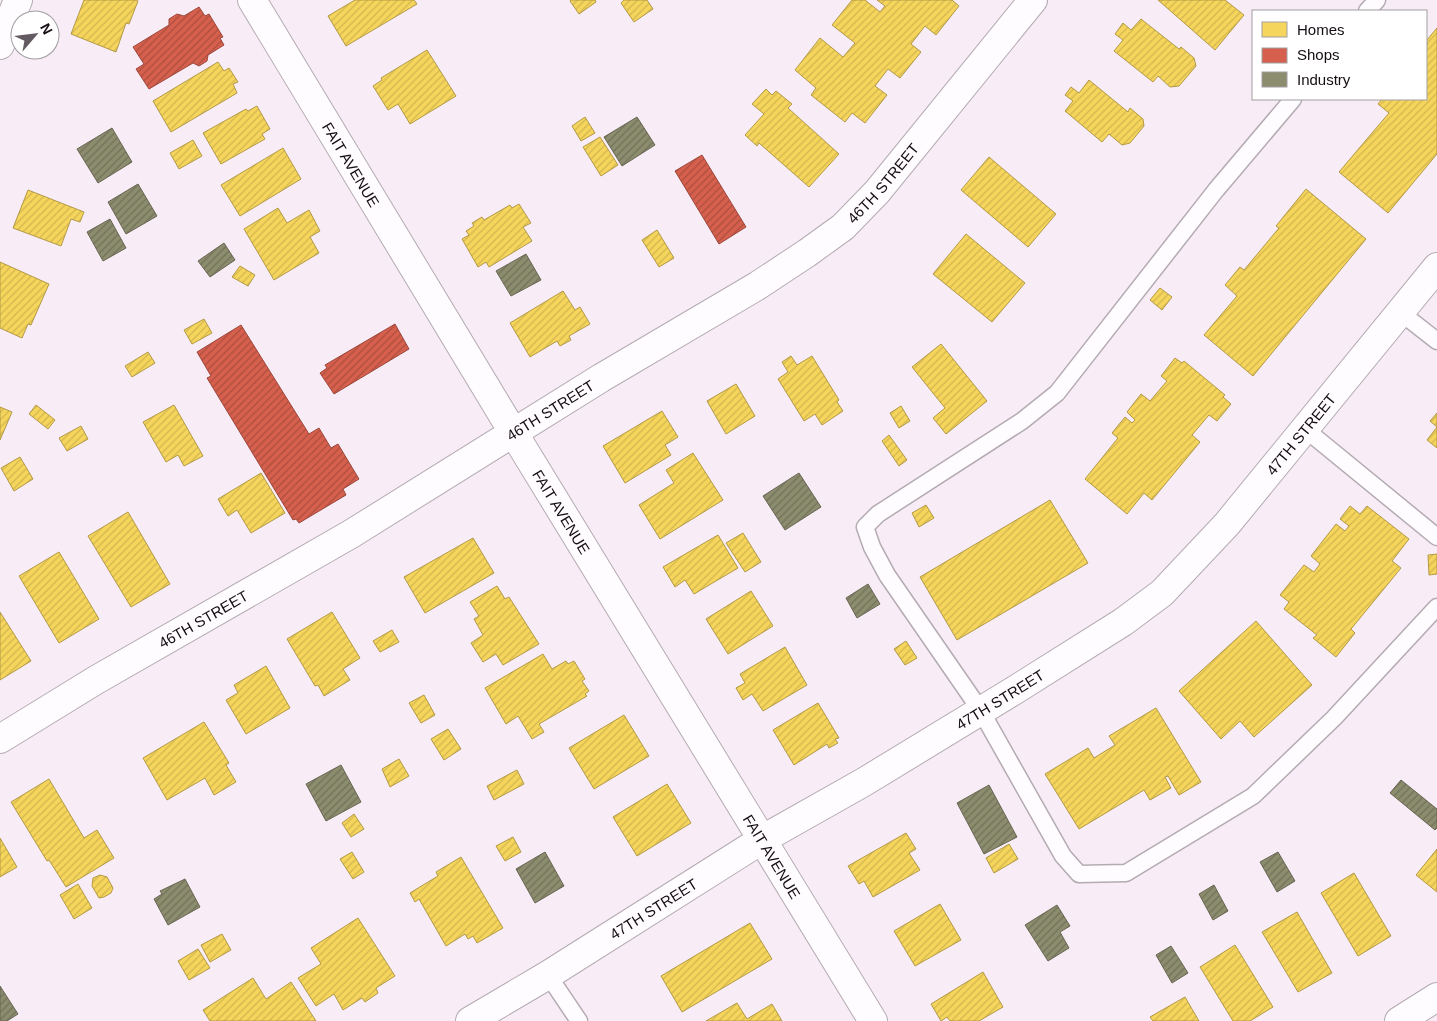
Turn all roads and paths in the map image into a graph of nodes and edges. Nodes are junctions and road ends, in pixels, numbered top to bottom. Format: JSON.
{"nodes":[{"id":1,"x":18,"y":0,"type":"edge"},
{"id":2,"x":252,"y":0,"type":"edge"},
{"id":3,"x":1033,"y":0,"type":"edge"},
{"id":4,"x":1377,"y":0,"type":"edge"},
{"id":5,"x":1368,"y":10,"type":"edge"},
{"id":6,"x":0,"y":45,"type":"edge"},
{"id":7,"x":1292,"y":100,"type":"edge"},
{"id":8,"x":1437,"y":267,"type":"edge"},
{"id":9,"x":1400,"y":312,"type":"junction"},
{"id":10,"x":1437,"y":341,"type":"edge"},
{"id":11,"x":1305,"y":428,"type":"junction"},
{"id":12,"x":513,"y":432,"type":"junction"},
{"id":13,"x":1437,"y":537,"type":"edge"},
{"id":14,"x":1437,"y":607,"type":"edge"},
{"id":15,"x":982,"y":711,"type":"junction"},
{"id":16,"x":0,"y":738,"type":"edge"},
{"id":17,"x":763,"y":839,"type":"junction"},
{"id":18,"x":548,"y":975,"type":"junction"},
{"id":19,"x":1437,"y":997,"type":"edge"},
{"id":20,"x":470,"y":1021,"type":"edge"},
{"id":21,"x":579,"y":1021,"type":"edge"},
{"id":22,"x":873,"y":1021,"type":"edge"},
{"id":23,"x":1399,"y":1021,"type":"edge"}],
"edges":[{"from":1,"to":6,"type":"street"},
{"from":2,"to":12,"type":"street","name":"FAIT AVENUE"},
{"from":3,"to":12,"type":"street","name":"46TH STREET"},
{"from":4,"to":5,"type":"lane"},
{"from":7,"to":15,"type":"lane"},
{"from":8,"to":9,"type":"street","name":"47TH STREET"},
{"from":9,"to":10,"type":"lane"},
{"from":9,"to":11,"type":"street","name":"47TH STREET"},
{"from":11,"to":13,"type":"lane"},
{"from":11,"to":15,"type":"street","name":"47TH STREET"},
{"from":12,"to":16,"type":"street","name":"46TH STREET"},
{"from":12,"to":17,"type":"street","name":"FAIT AVENUE"},
{"from":14,"to":15,"type":"lane"},
{"from":15,"to":17,"type":"street","name":"47TH STREET"},
{"from":17,"to":18,"type":"street","name":"47TH STREET"},
{"from":17,"to":22,"type":"street","name":"FAIT AVENUE"},
{"from":18,"to":20,"type":"street","name":"47TH STREET"},
{"from":18,"to":21,"type":"lane"},
{"from":19,"to":23,"type":"street"}]}
